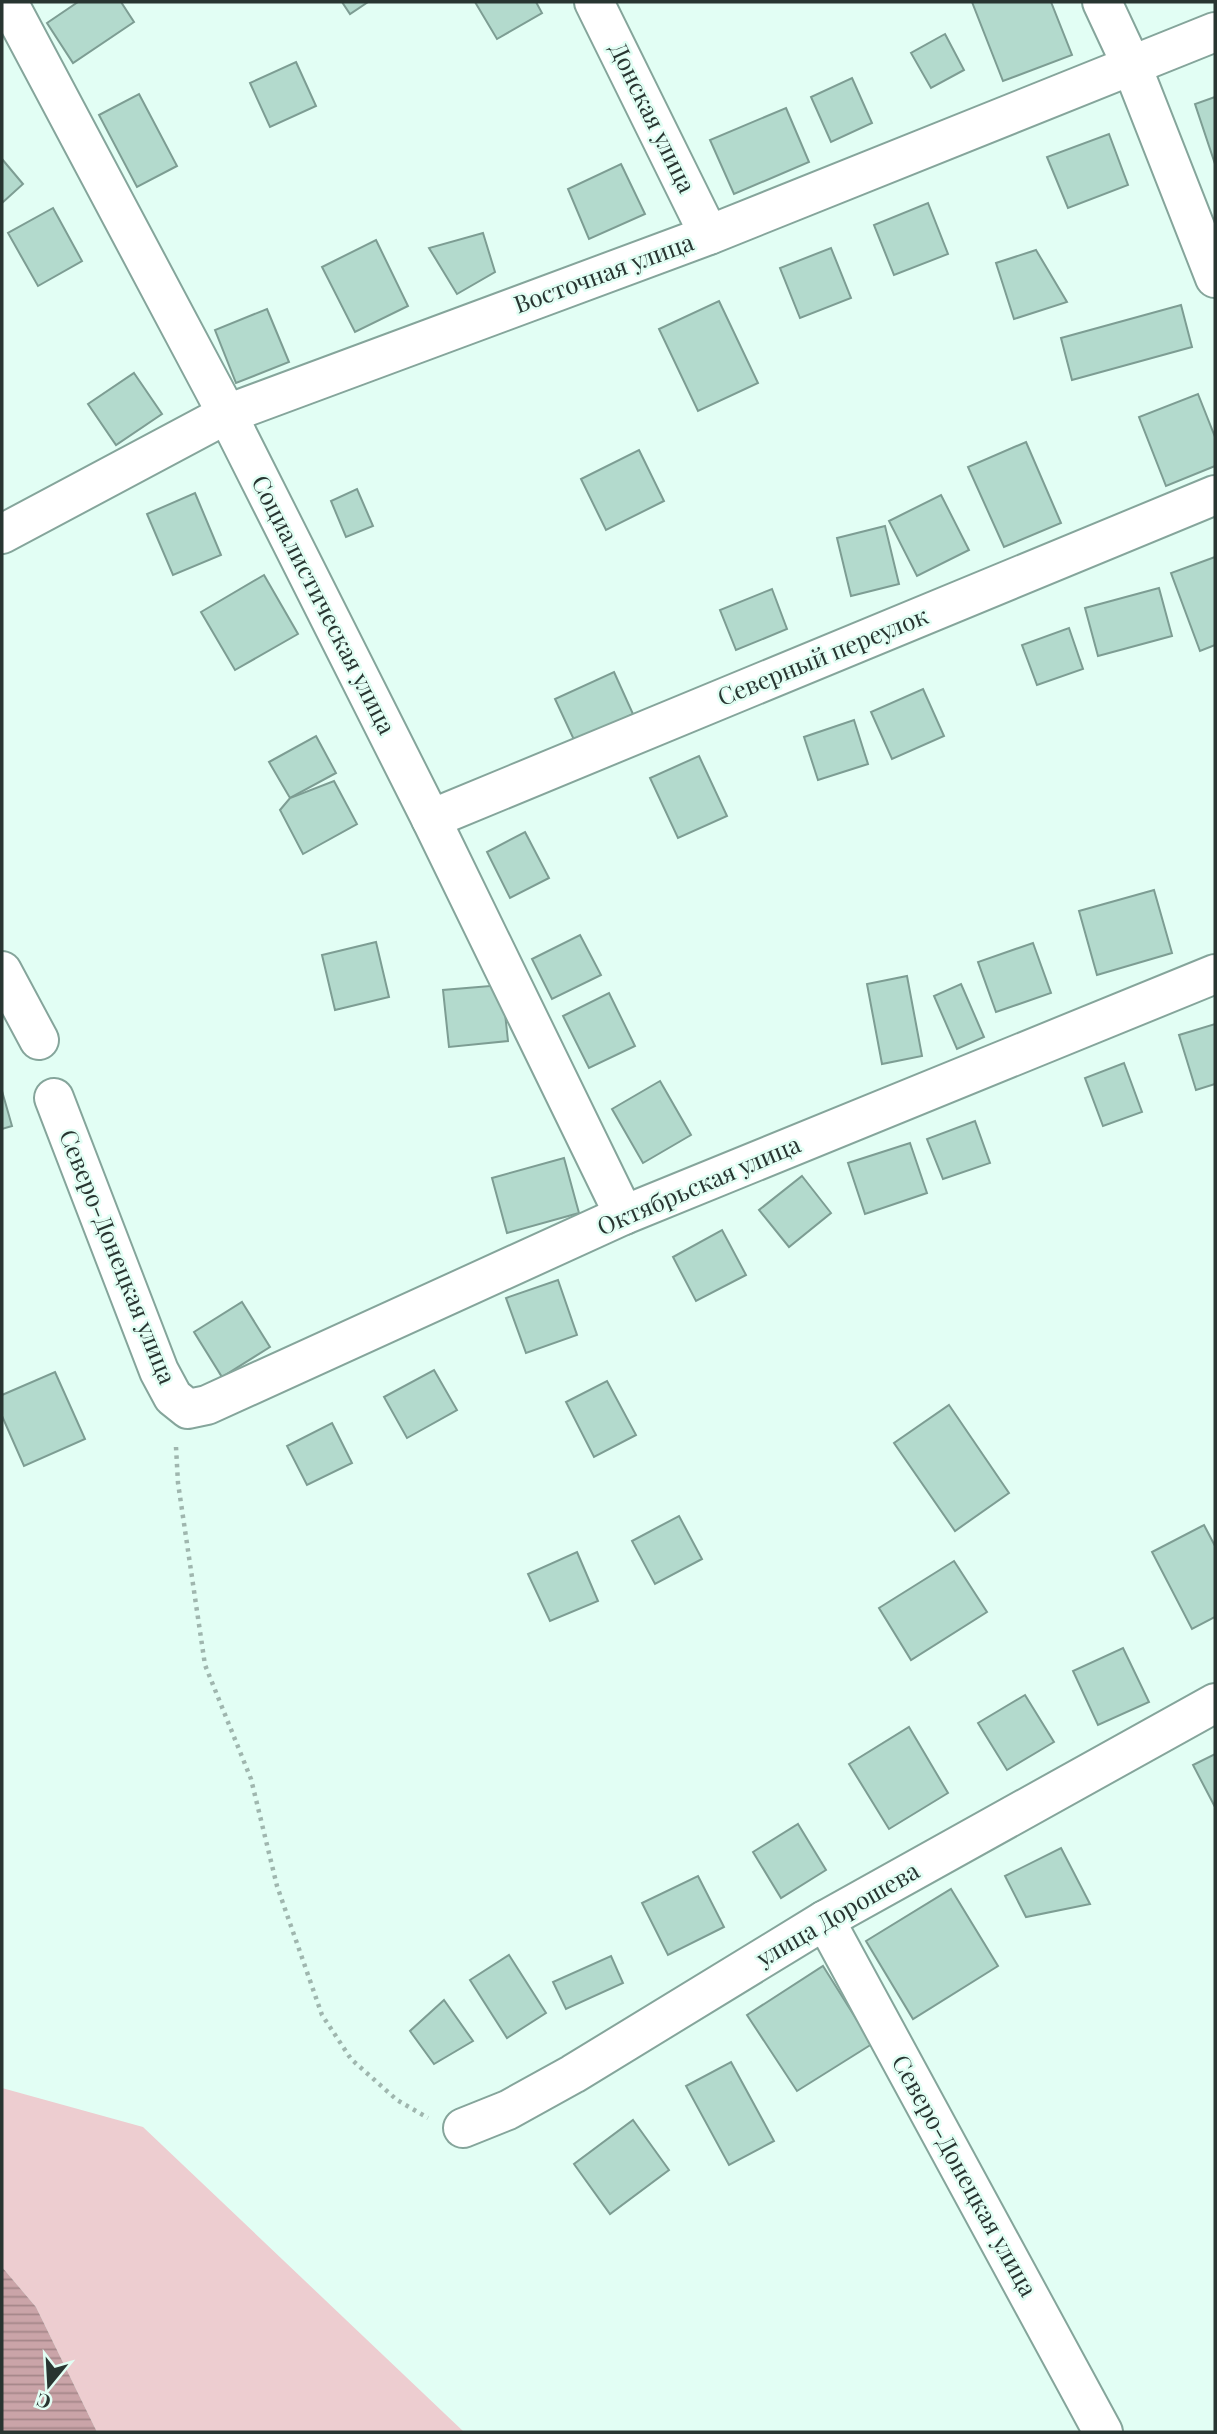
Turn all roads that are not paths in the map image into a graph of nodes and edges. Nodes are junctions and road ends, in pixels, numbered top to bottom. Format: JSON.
{"nodes":[{"id":1,"x":8,"y":2,"type":"edge"},
{"id":2,"x":594,"y":2,"type":"edge"},
{"id":3,"x":1102,"y":2,"type":"edge"},
{"id":4,"x":1215,"y":32,"type":"edge"},
{"id":5,"x":1131,"y":64,"type":"junction"},
{"id":6,"x":709,"y":234,"type":"junction"},
{"id":7,"x":1215,"y":278,"type":"edge"},
{"id":8,"x":227,"y":414,"type":"junction"},
{"id":9,"x":1215,"y":495,"type":"edge"},
{"id":10,"x":2,"y":534,"type":"edge"},
{"id":11,"x":431,"y":819,"type":"junction"},
{"id":12,"x":2,"y":971,"type":"edge"},
{"id":13,"x":1215,"y":974,"type":"edge"},
{"id":14,"x":39,"y":1040,"type":"dead end"},
{"id":15,"x":54,"y":1098,"type":"dead end"},
{"id":16,"x":624,"y":1215,"type":"junction"},
{"id":17,"x":188,"y":1409,"type":"joint"},
{"id":18,"x":1215,"y":1703,"type":"edge"},
{"id":19,"x":825,"y":1920,"type":"junction"},
{"id":20,"x":463,"y":2128,"type":"road end"},
{"id":21,"x":1103,"y":2432,"type":"edge"}],
"edges":[{"from":1,"to":8,"type":"street","name":"Социалистическая улица"},
{"from":2,"to":6,"type":"street","name":"Донская улица"},
{"from":3,"to":5,"type":"street"},
{"from":4,"to":5,"type":"street","name":"Восточная улица"},
{"from":5,"to":6,"type":"street","name":"Восточная улица"},
{"from":5,"to":7,"type":"street"},
{"from":6,"to":8,"type":"street","name":"Восточная улица"},
{"from":8,"to":10,"type":"street","name":"Восточная улица"},
{"from":8,"to":11,"type":"street","name":"Социалистическая улица"},
{"from":9,"to":11,"type":"street","name":"Северный переулок"},
{"from":11,"to":16,"type":"street","name":"Социалистическая улица"},
{"from":12,"to":14,"type":"street"},
{"from":13,"to":16,"type":"street","name":"Октябрьская улица"},
{"from":15,"to":17,"type":"street","name":"Северо-Донецкая улица"},
{"from":16,"to":17,"type":"street","name":"Октябрьская улица"},
{"from":18,"to":19,"type":"street","name":"улица Дорошева"},
{"from":19,"to":20,"type":"street","name":"улица Дорошева"},
{"from":19,"to":21,"type":"street","name":"Северо-Донецкая улица"}]}
